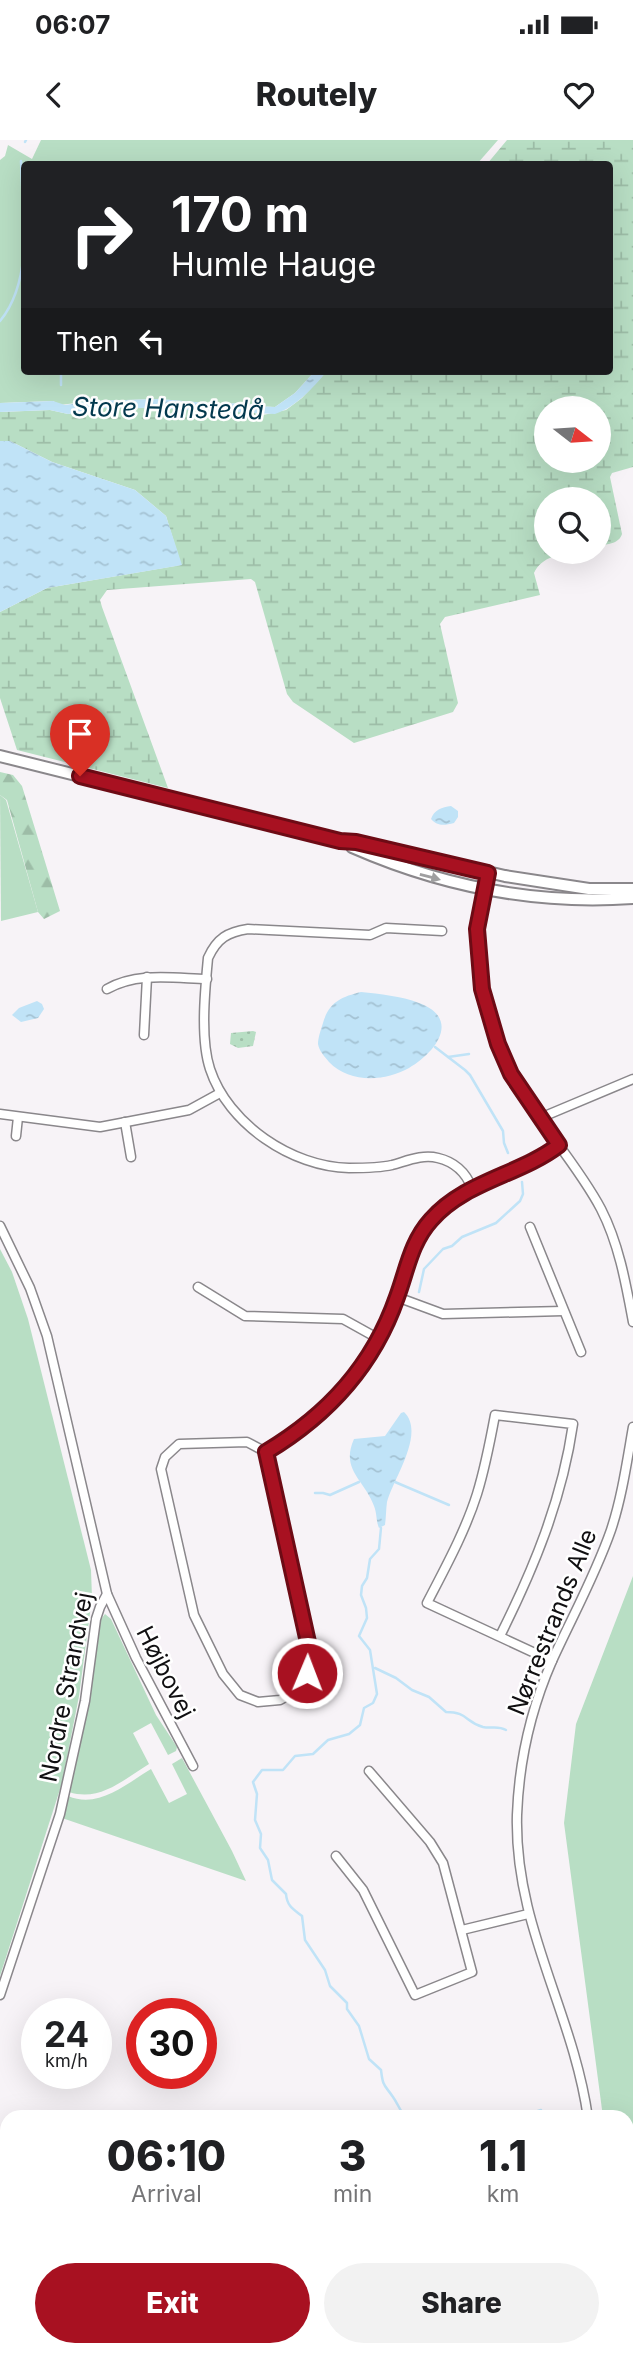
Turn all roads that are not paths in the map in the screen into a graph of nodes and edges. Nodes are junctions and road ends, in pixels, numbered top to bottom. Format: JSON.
{"nodes":[{"id":1,"x":0,"y":756,"type":"edge"},
{"id":2,"x":340,"y":841,"type":"junction"},
{"id":3,"x":488,"y":873,"type":"junction"},
{"id":4,"x":589,"y":889,"type":"junction"},
{"id":5,"x":633,"y":889,"type":"edge"},
{"id":6,"x":485,"y":890,"type":"junction"},
{"id":7,"x":633,"y":898,"type":"edge"},
{"id":8,"x":442,"y":931,"type":"dead end"},
{"id":9,"x":147,"y":977,"type":"junction"},
{"id":10,"x":207,"y":979,"type":"junction"},
{"id":11,"x":107,"y":989,"type":"dead end"},
{"id":12,"x":144,"y":1035,"type":"dead end"},
{"id":13,"x":633,"y":1079,"type":"edge"},
{"id":14,"x":220,"y":1093,"type":"junction"},
{"id":15,"x":0,"y":1114,"type":"edge"},
{"id":16,"x":18,"y":1117,"type":"junction"},
{"id":17,"x":540,"y":1118,"type":"junction"},
{"id":18,"x":125,"y":1122,"type":"junction"},
{"id":19,"x":16,"y":1136,"type":"dead end"},
{"id":20,"x":559,"y":1145,"type":"junction"},
{"id":21,"x":131,"y":1157,"type":"dead end"},
{"id":22,"x":472,"y":1188,"type":"junction"},
{"id":23,"x":0,"y":1226,"type":"edge"},
{"id":24,"x":530,"y":1227,"type":"dead end"},
{"id":25,"x":198,"y":1287,"type":"dead end"},
{"id":26,"x":397,"y":1297,"type":"junction"},
{"id":27,"x":563,"y":1311,"type":"junction"},
{"id":28,"x":633,"y":1322,"type":"edge"},
{"id":29,"x":379,"y":1339,"type":"junction"},
{"id":30,"x":581,"y":1352,"type":"dead end"},
{"id":31,"x":633,"y":1427,"type":"edge"},
{"id":32,"x":266,"y":1452,"type":"junction"},
{"id":33,"x":107,"y":1594,"type":"junction"},
{"id":34,"x":500,"y":1636,"type":"junction"},
{"id":35,"x":552,"y":1661,"type":"junction"},
{"id":36,"x":192,"y":1766,"type":"dead end"},
{"id":37,"x":369,"y":1771,"type":"dead end"},
{"id":38,"x":336,"y":1856,"type":"dead end"},
{"id":39,"x":528,"y":1914,"type":"junction"},
{"id":40,"x":463,"y":1930,"type":"junction"},
{"id":41,"x":0,"y":1995,"type":"edge"},
{"id":42,"x":587,"y":2110,"type":"edge"}],
"edges":[{"from":1,"to":2,"type":"street"},
{"from":2,"to":3,"type":"street"},
{"from":2,"to":6,"type":"street","one_way":true},
{"from":3,"to":4,"type":"street"},
{"from":3,"to":6,"type":"street"},
{"from":4,"to":5,"type":"street"},
{"from":4,"to":6,"type":"street"},
{"from":6,"to":7,"type":"street"},
{"from":6,"to":17,"type":"street"},
{"from":8,"to":10,"type":"street"},
{"from":9,"to":10,"type":"street"},
{"from":9,"to":11,"type":"street"},
{"from":9,"to":12,"type":"street"},
{"from":10,"to":14,"type":"street"},
{"from":13,"to":17,"type":"street"},
{"from":14,"to":18,"type":"street"},
{"from":14,"to":22,"type":"street"},
{"from":15,"to":16,"type":"street"},
{"from":16,"to":18,"type":"street"},
{"from":16,"to":19,"type":"street"},
{"from":17,"to":20,"type":"street"},
{"from":18,"to":21,"type":"street"},
{"from":20,"to":22,"type":"street"},
{"from":20,"to":28,"type":"street"},
{"from":22,"to":26,"type":"street"},
{"from":23,"to":33,"type":"street","name":"Nordre Strandvej"},
{"from":24,"to":27,"type":"street"},
{"from":25,"to":29,"type":"street"},
{"from":26,"to":27,"type":"street"},
{"from":26,"to":29,"type":"street"},
{"from":27,"to":30,"type":"street"},
{"from":29,"to":32,"type":"street"},
{"from":31,"to":35,"type":"street","name":"Nørrestrands Alle"},
{"from":32,"to":32,"type":"street"},
{"from":33,"to":36,"type":"street","name":"Højbovej"},
{"from":33,"to":41,"type":"street","name":"Nordre Strandvej"},
{"from":34,"to":34,"type":"street"},
{"from":34,"to":35,"type":"street"},
{"from":35,"to":39,"type":"street","name":"Nørrestrands Alle"},
{"from":37,"to":40,"type":"street"},
{"from":38,"to":40,"type":"street"},
{"from":39,"to":40,"type":"street"},
{"from":39,"to":42,"type":"street","name":"Nørrestrands Alle"}]}
